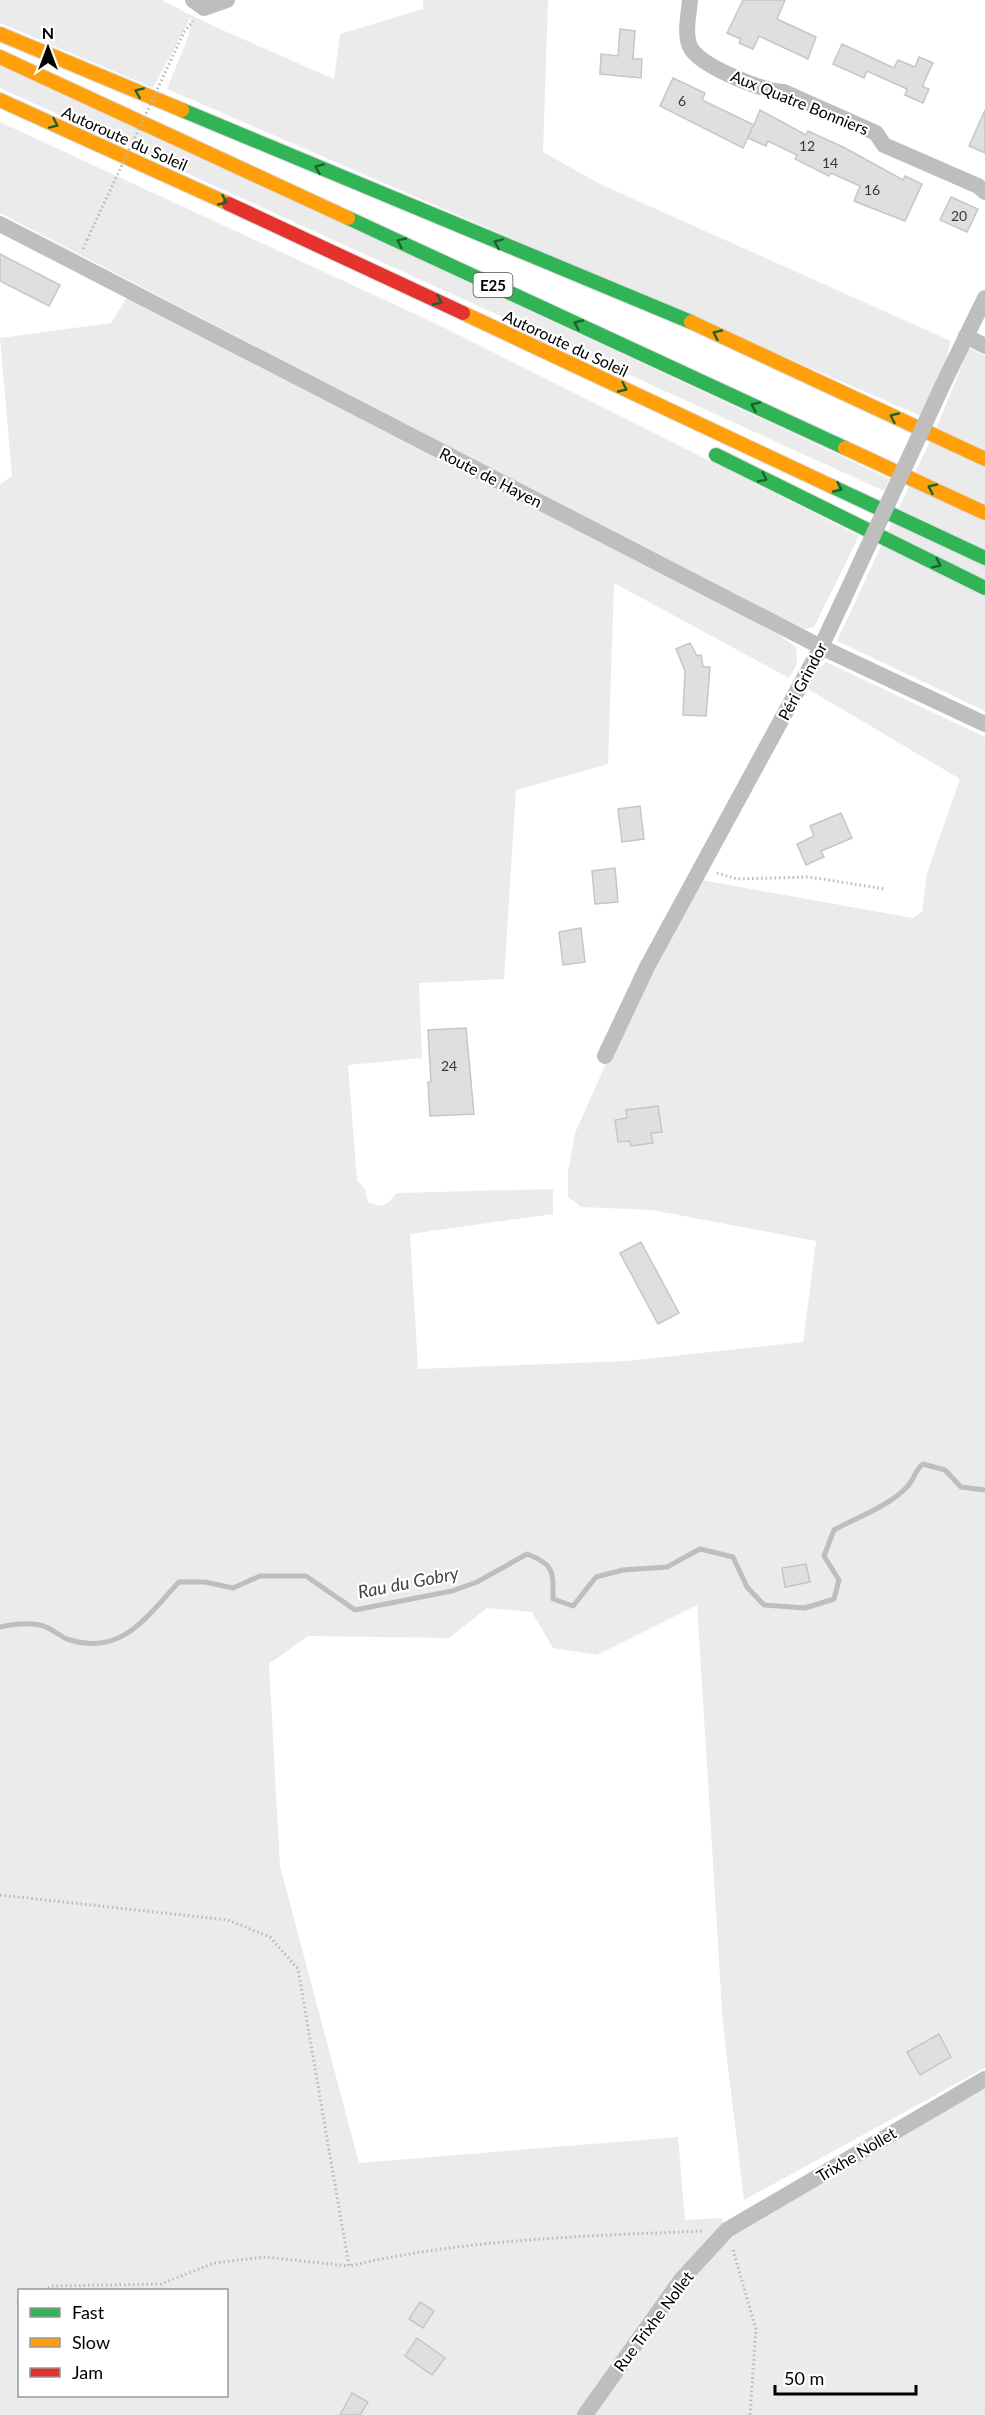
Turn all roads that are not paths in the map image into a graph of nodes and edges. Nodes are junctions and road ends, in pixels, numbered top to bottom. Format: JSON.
{"nodes":[{"id":1,"x":193,"y":0,"type":"edge"},
{"id":2,"x":227,"y":0,"type":"edge"},
{"id":3,"x":690,"y":0,"type":"edge"},
{"id":4,"x":0,"y":34,"type":"edge"},
{"id":5,"x":0,"y":57,"type":"edge"},
{"id":6,"x":0,"y":100,"type":"edge"},
{"id":7,"x":985,"y":192,"type":"edge"},
{"id":8,"x":0,"y":224,"type":"edge"},
{"id":9,"x":985,"y":298,"type":"edge"},
{"id":10,"x":966,"y":336,"type":"junction"},
{"id":11,"x":985,"y":346,"type":"edge"},
{"id":12,"x":570,"y":363,"type":"junction"},
{"id":13,"x":594,"y":390,"type":"dead end"},
{"id":14,"x":699,"y":446,"type":"dead end"},
{"id":15,"x":985,"y":459,"type":"edge"},
{"id":16,"x":985,"y":513,"type":"edge"},
{"id":17,"x":985,"y":558,"type":"edge"},
{"id":18,"x":985,"y":588,"type":"edge"},
{"id":19,"x":821,"y":647,"type":"junction"},
{"id":20,"x":985,"y":724,"type":"edge"},
{"id":21,"x":605,"y":1056,"type":"dead end"},
{"id":22,"x":985,"y":2079,"type":"edge"},
{"id":23,"x":728,"y":2230,"type":"joint"},
{"id":24,"x":585,"y":2415,"type":"edge"}],
"edges":[{"from":1,"to":2,"type":"street"},
{"from":3,"to":7,"type":"street","name":"Aux Quatre Bonniers"},
{"from":15,"to":4,"type":"highway","one_way":true},
{"from":16,"to":5,"type":"highway","name":"Autoroute du Soleil","number":"E25","one_way":true},
{"from":6,"to":12,"type":"highway","name":"Autoroute du Soleil","number":"E25","one_way":true},
{"from":8,"to":19,"type":"street","name":"Route de Hayen"},
{"from":9,"to":10,"type":"street","name":"Péri Grindor"},
{"from":10,"to":11,"type":"street"},
{"from":10,"to":19,"type":"street","name":"Péri Grindor","bridge":true},
{"from":12,"to":13,"type":"highway"},
{"from":12,"to":17,"type":"highway","name":"Autoroute du Soleil","number":"E25","one_way":true},
{"from":14,"to":18,"type":"highway","one_way":true},
{"from":19,"to":20,"type":"street","name":"Route de Hayen"},
{"from":19,"to":21,"type":"street","name":"Péri Grindor"},
{"from":22,"to":23,"type":"street","name":"Trixhe Nollet"},
{"from":23,"to":24,"type":"street","name":"Rue Trixhe Nollet"}]}
